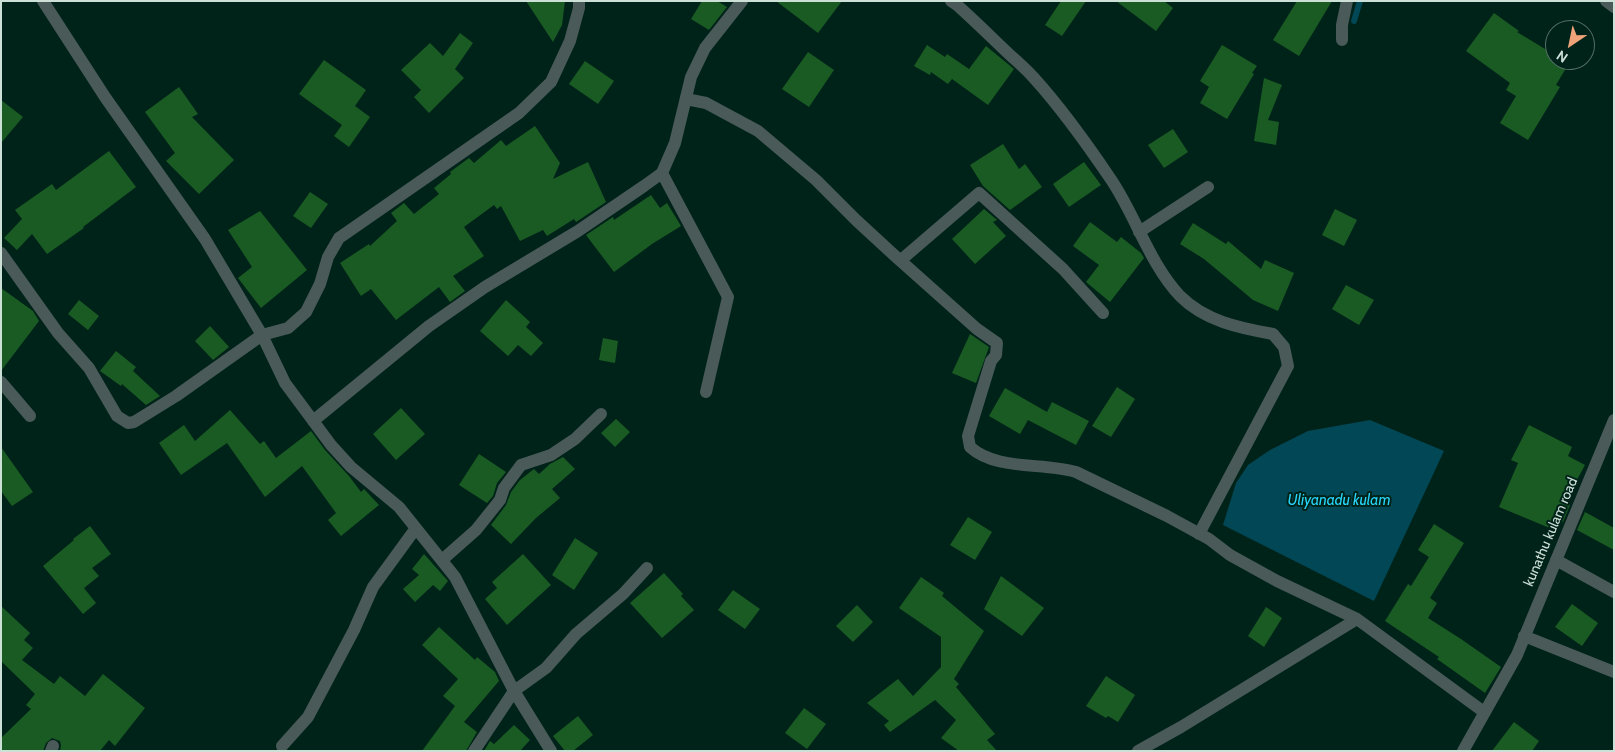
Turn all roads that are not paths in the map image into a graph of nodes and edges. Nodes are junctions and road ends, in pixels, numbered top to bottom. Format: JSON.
{"nodes":[{"id":1,"x":43,"y":1,"type":"edge"},
{"id":2,"x":579,"y":1,"type":"edge"},
{"id":3,"x":742,"y":1,"type":"edge"},
{"id":4,"x":951,"y":1,"type":"edge"},
{"id":5,"x":1347,"y":1,"type":"edge"},
{"id":6,"x":1606,"y":1,"type":"edge"},
{"id":7,"x":1614,"y":7,"type":"edge"},
{"id":8,"x":1342,"y":40,"type":"dead end"},
{"id":9,"x":686,"y":100,"type":"junction"},
{"id":10,"x":662,"y":172,"type":"junction"},
{"id":11,"x":1208,"y":187,"type":"dead end"},
{"id":12,"x":1139,"y":232,"type":"junction"},
{"id":13,"x":1,"y":254,"type":"edge"},
{"id":14,"x":901,"y":260,"type":"junction"},
{"id":15,"x":1103,"y":313,"type":"dead end"},
{"id":16,"x":262,"y":335,"type":"junction"},
{"id":17,"x":1,"y":382,"type":"edge"},
{"id":18,"x":706,"y":392,"type":"dead end"},
{"id":19,"x":601,"y":414,"type":"dead end"},
{"id":20,"x":30,"y":416,"type":"dead end"},
{"id":21,"x":1614,"y":420,"type":"edge"},
{"id":22,"x":312,"y":422,"type":"junction"},
{"id":23,"x":1608,"y":451,"type":"edge"},
{"id":24,"x":416,"y":528,"type":"junction"},
{"id":25,"x":1199,"y":534,"type":"junction"},
{"id":26,"x":442,"y":560,"type":"junction"},
{"id":27,"x":1556,"y":560,"type":"junction"},
{"id":28,"x":647,"y":568,"type":"dead end"},
{"id":29,"x":1614,"y":592,"type":"edge"},
{"id":30,"x":1357,"y":620,"type":"junction"},
{"id":31,"x":1524,"y":636,"type":"junction"},
{"id":32,"x":1614,"y":672,"type":"edge"},
{"id":33,"x":514,"y":691,"type":"junction"},
{"id":34,"x":1484,"y":712,"type":"junction"},
{"id":35,"x":282,"y":746,"type":"dead end"},
{"id":36,"x":474,"y":751,"type":"edge"},
{"id":37,"x":551,"y":751,"type":"edge"},
{"id":38,"x":1138,"y":751,"type":"edge"},
{"id":39,"x":1463,"y":751,"type":"edge"}],
"edges":[{"from":1,"to":16,"type":"street"},
{"from":2,"to":16,"type":"street"},
{"from":3,"to":9,"type":"street"},
{"from":4,"to":12,"type":"street"},
{"from":5,"to":8,"type":"street"},
{"from":6,"to":7,"type":"street"},
{"from":9,"to":10,"type":"street"},
{"from":9,"to":14,"type":"street"},
{"from":10,"to":18,"type":"street"},
{"from":10,"to":22,"type":"street"},
{"from":11,"to":12,"type":"street"},
{"from":12,"to":25,"type":"street"},
{"from":13,"to":16,"type":"street"},
{"from":14,"to":15,"type":"street"},
{"from":14,"to":25,"type":"street"},
{"from":16,"to":22,"type":"street"},
{"from":17,"to":20,"type":"street"},
{"from":19,"to":26,"type":"street"},
{"from":21,"to":23,"type":"street","name":"kunathu kulam road"},
{"from":22,"to":24,"type":"street"},
{"from":23,"to":27,"type":"street","name":"kunathu kulam road"},
{"from":24,"to":26,"type":"street"},
{"from":24,"to":35,"type":"street"},
{"from":25,"to":30,"type":"street"},
{"from":26,"to":33,"type":"street"},
{"from":27,"to":29,"type":"street"},
{"from":27,"to":31,"type":"street","name":"kunathu kulam road"},
{"from":28,"to":33,"type":"street"},
{"from":30,"to":34,"type":"street"},
{"from":30,"to":38,"type":"street"},
{"from":31,"to":32,"type":"street"},
{"from":31,"to":34,"type":"street","name":"kunathu kulam road"},
{"from":33,"to":36,"type":"street"},
{"from":33,"to":37,"type":"street"},
{"from":34,"to":39,"type":"street","name":"kunathu kulam road"}]}
